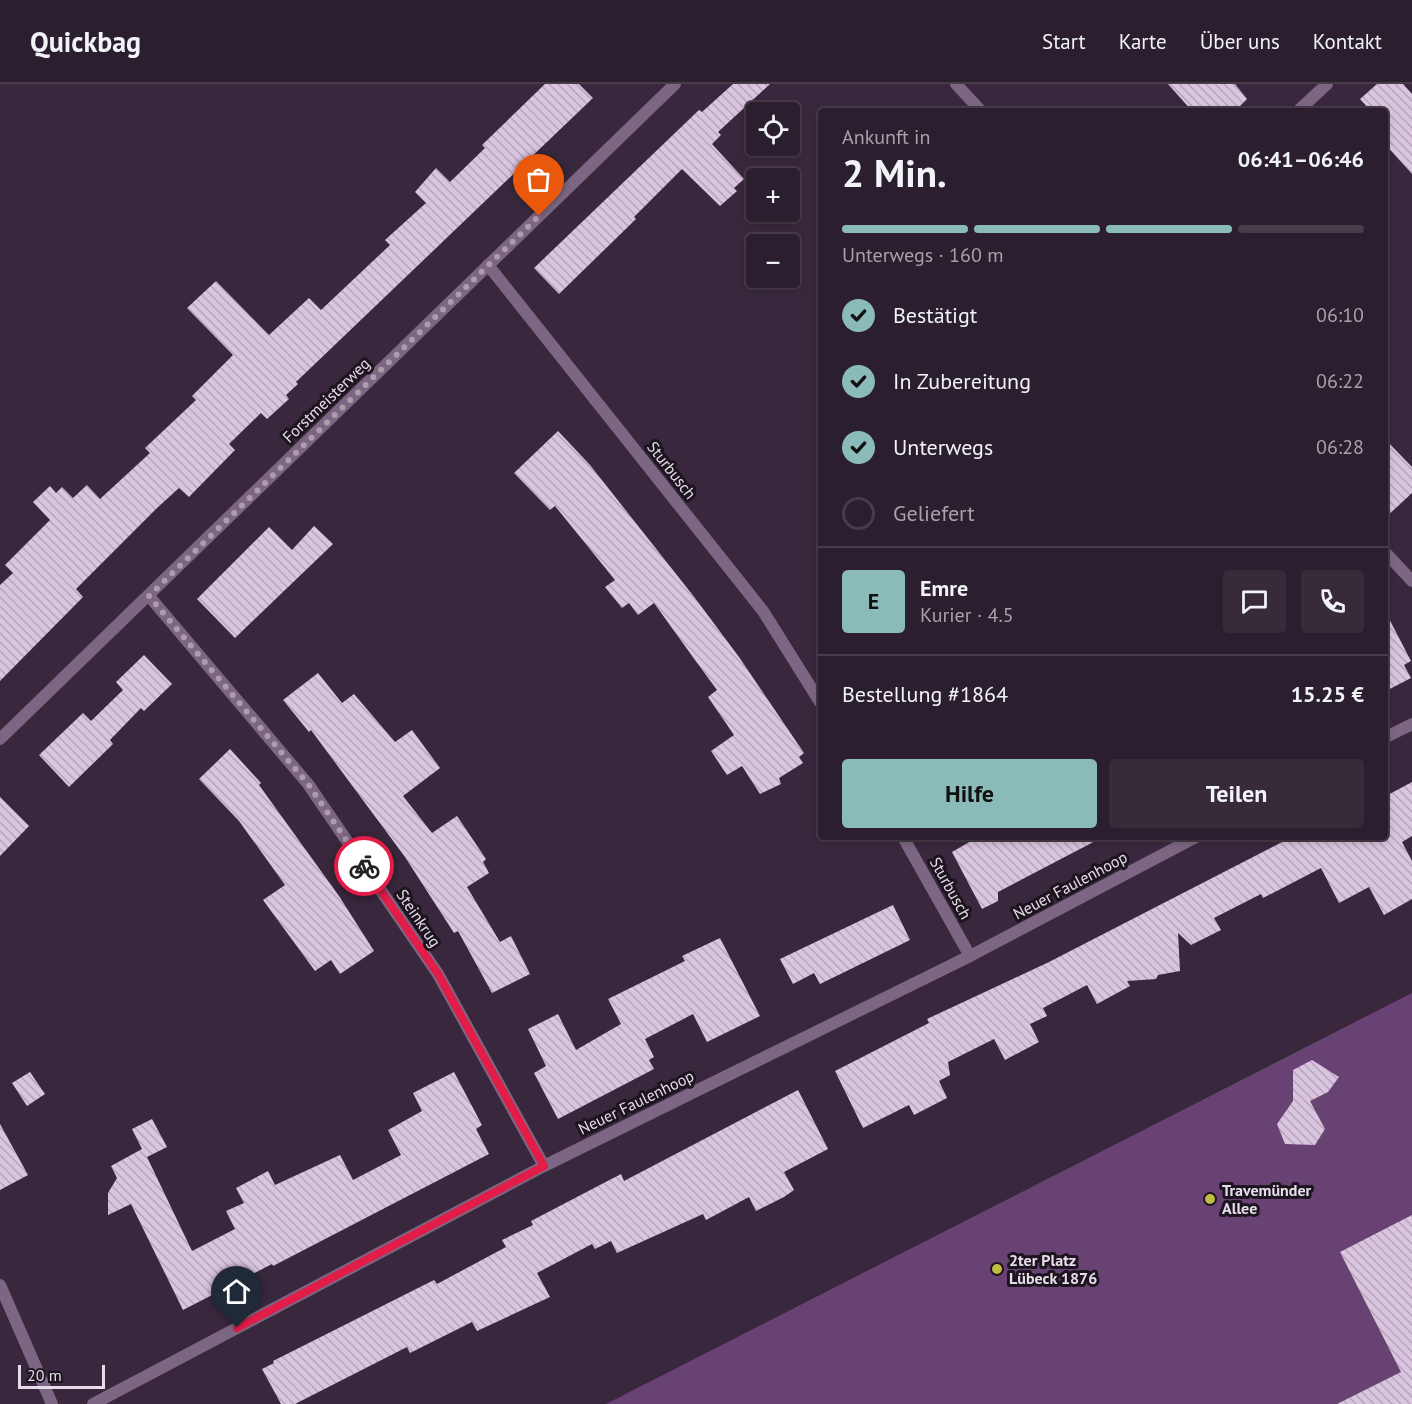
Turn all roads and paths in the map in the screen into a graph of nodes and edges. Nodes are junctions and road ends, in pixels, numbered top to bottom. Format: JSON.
{"nodes":[{"id":1,"x":675,"y":84,"type":"edge"},
{"id":2,"x":956,"y":84,"type":"edge"},
{"id":3,"x":1327,"y":84,"type":"edge"},
{"id":4,"x":978,"y":108,"type":"edge"},
{"id":5,"x":1301,"y":108,"type":"edge"},
{"id":6,"x":488,"y":265,"type":"junction"},
{"id":7,"x":1388,"y":555,"type":"edge"},
{"id":8,"x":1412,"y":581,"type":"edge"},
{"id":9,"x":149,"y":596,"type":"junction"},
{"id":10,"x":818,"y":699,"type":"edge"},
{"id":11,"x":1412,"y":724,"type":"edge"},
{"id":12,"x":1388,"y":736,"type":"edge"},
{"id":13,"x":0,"y":739,"type":"edge"},
{"id":14,"x":905,"y":840,"type":"edge"},
{"id":15,"x":1190,"y":840,"type":"edge"},
{"id":16,"x":970,"y":956,"type":"junction"},
{"id":17,"x":544,"y":1166,"type":"junction"},
{"id":18,"x":0,"y":1285,"type":"edge"},
{"id":19,"x":52,"y":1404,"type":"edge"},
{"id":20,"x":93,"y":1404,"type":"edge"}],
"edges":[{"from":1,"to":6,"type":"street","name":"Forstmeisterweg"},
{"from":2,"to":4,"type":"street"},
{"from":3,"to":5,"type":"street"},
{"from":6,"to":9,"type":"street","name":"Forstmeisterweg"},
{"from":6,"to":10,"type":"street","name":"Sturbusch"},
{"from":7,"to":8,"type":"street"},
{"from":9,"to":13,"type":"street","name":"Forstmeisterweg"},
{"from":9,"to":17,"type":"street","name":"Steinkrug"},
{"from":11,"to":12,"type":"street"},
{"from":14,"to":16,"type":"street","name":"Sturbusch"},
{"from":15,"to":16,"type":"street","name":"Neuer Faulenhoop"},
{"from":16,"to":17,"type":"street","name":"Neuer Faulenhoop"},
{"from":17,"to":20,"type":"street","name":"Neuer Faulenhoop"},
{"from":18,"to":19,"type":"street"}]}
